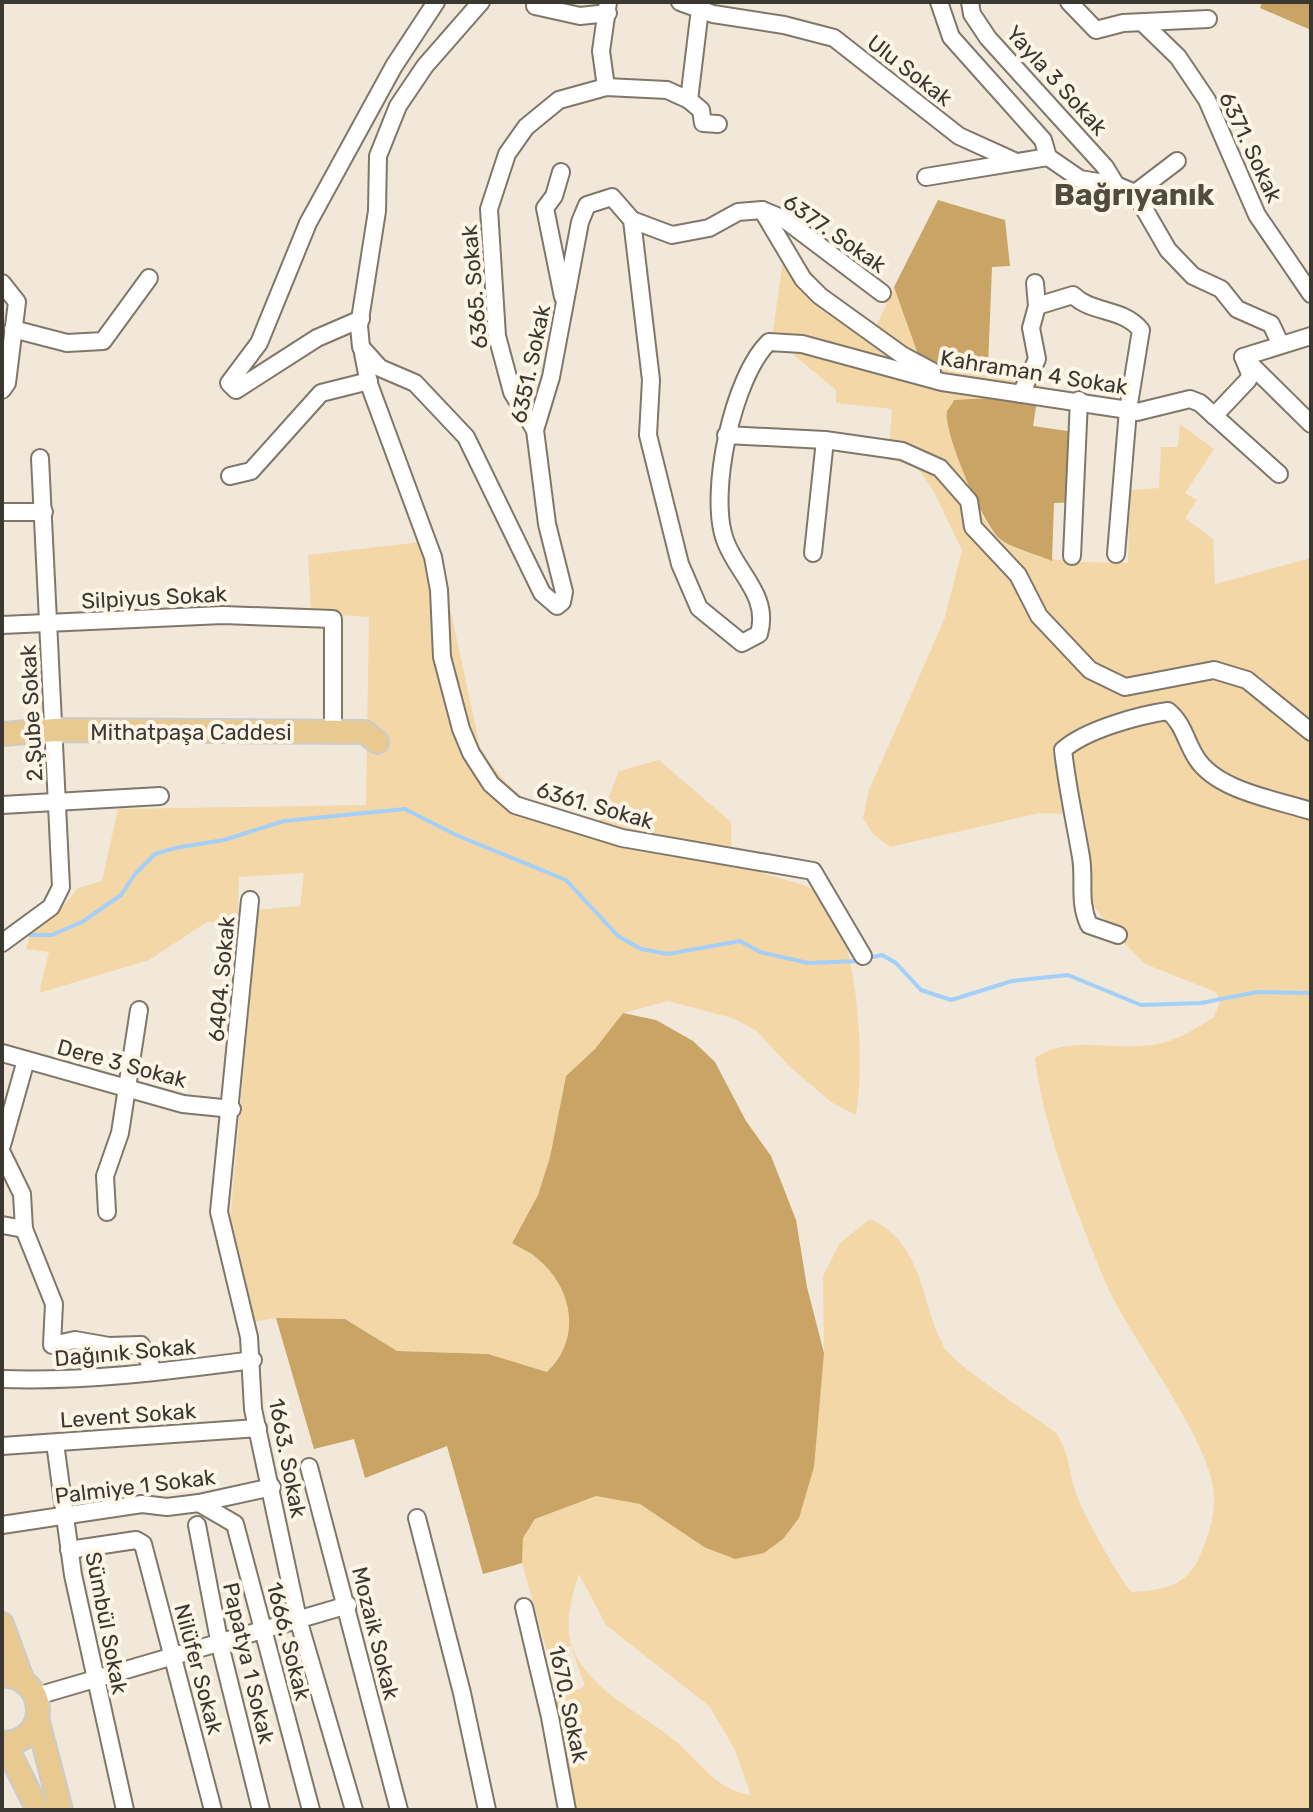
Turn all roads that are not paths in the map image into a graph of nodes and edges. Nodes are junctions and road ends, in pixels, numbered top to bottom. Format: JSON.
{"nodes":[{"id":1,"x":436,"y":2,"type":"edge"},
{"id":2,"x":481,"y":2,"type":"edge"},
{"id":3,"x":680,"y":2,"type":"edge"},
{"id":4,"x":939,"y":2,"type":"edge"},
{"id":5,"x":970,"y":2,"type":"edge"},
{"id":6,"x":1069,"y":2,"type":"edge"},
{"id":7,"x":535,"y":6,"type":"dead end"},
{"id":8,"x":608,"y":7,"type":"edge"},
{"id":9,"x":700,"y":9,"type":"junction"},
{"id":10,"x":1208,"y":19,"type":"dead end"},
{"id":11,"x":1145,"y":25,"type":"junction"},
{"id":12,"x":606,"y":87,"type":"junction"},
{"id":13,"x":689,"y":100,"type":"junction"},
{"id":14,"x":718,"y":124,"type":"dead end"},
{"id":15,"x":1048,"y":157,"type":"junction"},
{"id":16,"x":1014,"y":161,"type":"junction"},
{"id":17,"x":1177,"y":161,"type":"dead end"},
{"id":18,"x":561,"y":172,"type":"dead end"},
{"id":19,"x":926,"y":177,"type":"dead end"},
{"id":20,"x":1116,"y":185,"type":"junction"},
{"id":21,"x":1135,"y":193,"type":"junction"},
{"id":22,"x":762,"y":210,"type":"junction"},
{"id":23,"x":632,"y":220,"type":"junction"},
{"id":24,"x":149,"y":278,"type":"dead end"},
{"id":25,"x":2,"y":283,"type":"edge"},
{"id":26,"x":1035,"y":283,"type":"dead end"},
{"id":27,"x":882,"y":293,"type":"dead end"},
{"id":28,"x":1311,"y":294,"type":"edge"},
{"id":29,"x":1037,"y":306,"type":"junction"},
{"id":30,"x":566,"y":310,"type":"junction"},
{"id":31,"x":361,"y":319,"type":"junction"},
{"id":32,"x":13,"y":329,"type":"junction"},
{"id":33,"x":1311,"y":336,"type":"edge"},
{"id":34,"x":1280,"y":343,"type":"junction"},
{"id":35,"x":361,"y":347,"type":"junction"},
{"id":36,"x":1243,"y":357,"type":"junction"},
{"id":37,"x":369,"y":381,"type":"junction"},
{"id":38,"x":966,"y":386,"type":"junction"},
{"id":39,"x":2,"y":390,"type":"edge"},
{"id":40,"x":1021,"y":394,"type":"junction"},
{"id":41,"x":1079,"y":400,"type":"junction"},
{"id":42,"x":1128,"y":410,"type":"junction"},
{"id":43,"x":1214,"y":416,"type":"junction"},
{"id":44,"x":1311,"y":424,"type":"edge"},
{"id":45,"x":535,"y":430,"type":"junction"},
{"id":46,"x":726,"y":435,"type":"junction"},
{"id":47,"x":825,"y":440,"type":"junction"},
{"id":48,"x":40,"y":458,"type":"dead end"},
{"id":49,"x":1279,"y":474,"type":"dead end"},
{"id":50,"x":230,"y":476,"type":"dead end"},
{"id":51,"x":2,"y":512,"type":"edge"},
{"id":52,"x":44,"y":512,"type":"junction"},
{"id":53,"x":813,"y":553,"type":"dead end"},
{"id":54,"x":1116,"y":554,"type":"dead end"},
{"id":55,"x":1072,"y":556,"type":"dead end"},
{"id":56,"x":49,"y":624,"type":"junction"},
{"id":57,"x":2,"y":625,"type":"edge"},
{"id":58,"x":56,"y":730,"type":"junction"},
{"id":59,"x":333,"y":732,"type":"junction"},
{"id":60,"x":1311,"y":732,"type":"edge"},
{"id":61,"x":2,"y":734,"type":"edge"},
{"id":62,"x":377,"y":742,"type":"dead end"},
{"id":63,"x":160,"y":796,"type":"dead end"},
{"id":64,"x":57,"y":800,"type":"junction"},
{"id":65,"x":2,"y":805,"type":"edge"},
{"id":66,"x":1311,"y":811,"type":"edge"},
{"id":67,"x":250,"y":900,"type":"dead end"},
{"id":68,"x":1118,"y":935,"type":"dead end"},
{"id":69,"x":4,"y":942,"type":"edge"},
{"id":70,"x":863,"y":956,"type":"dead end"},
{"id":71,"x":139,"y":1010,"type":"dead end"},
{"id":72,"x":2,"y":1053,"type":"edge"},
{"id":73,"x":26,"y":1060,"type":"junction"},
{"id":74,"x":128,"y":1087,"type":"junction"},
{"id":75,"x":232,"y":1109,"type":"junction"},
{"id":76,"x":2,"y":1145,"type":"edge"},
{"id":77,"x":2,"y":1153,"type":"edge"},
{"id":78,"x":107,"y":1212,"type":"dead end"},
{"id":79,"x":2,"y":1225,"type":"edge"},
{"id":80,"x":24,"y":1229,"type":"junction"},
{"id":81,"x":253,"y":1360,"type":"junction"},
{"id":82,"x":154,"y":1372,"type":"junction"},
{"id":83,"x":2,"y":1379,"type":"edge"},
{"id":84,"x":258,"y":1428,"type":"junction"},
{"id":85,"x":55,"y":1443,"type":"junction"},
{"id":86,"x":2,"y":1446,"type":"edge"},
{"id":87,"x":309,"y":1467,"type":"dead end"},
{"id":88,"x":272,"y":1487,"type":"junction"},
{"id":89,"x":199,"y":1503,"type":"junction"},
{"id":90,"x":64,"y":1516,"type":"junction"},
{"id":91,"x":417,"y":1518,"type":"dead end"},
{"id":92,"x":2,"y":1525,"type":"edge"},
{"id":93,"x":197,"y":1525,"type":"dead end"},
{"id":94,"x":69,"y":1550,"type":"junction"},
{"id":95,"x":348,"y":1605,"type":"junction"},
{"id":96,"x":524,"y":1607,"type":"dead end"},
{"id":97,"x":298,"y":1619,"type":"junction"},
{"id":98,"x":2,"y":1624,"type":"edge"},
{"id":99,"x":263,"y":1631,"type":"junction"},
{"id":100,"x":220,"y":1645,"type":"junction"},
{"id":101,"x":174,"y":1658,"type":"junction"},
{"id":102,"x":12,"y":1677,"type":"edge"},
{"id":103,"x":95,"y":1681,"type":"junction"},
{"id":104,"x":37,"y":1696,"type":"junction"},
{"id":105,"x":38,"y":1722,"type":"junction"},
{"id":106,"x":4,"y":1744,"type":"edge"},
{"id":107,"x":38,"y":1810,"type":"edge"},
{"id":108,"x":61,"y":1810,"type":"edge"},
{"id":109,"x":125,"y":1810,"type":"edge"},
{"id":110,"x":213,"y":1810,"type":"edge"},
{"id":111,"x":261,"y":1810,"type":"edge"},
{"id":112,"x":311,"y":1810,"type":"edge"},
{"id":113,"x":354,"y":1810,"type":"edge"},
{"id":114,"x":399,"y":1810,"type":"edge"},
{"id":115,"x":487,"y":1810,"type":"edge"},
{"id":116,"x":567,"y":1810,"type":"edge"}],
"edges":[{"from":1,"to":31,"type":"street"},
{"from":2,"to":31,"type":"street"},
{"from":3,"to":9,"type":"street","name":"Ulu Sokak"},
{"from":4,"to":15,"type":"street"},
{"from":5,"to":20,"type":"street","name":"Yayla 3 Sokak"},
{"from":6,"to":11,"type":"street"},
{"from":7,"to":8,"type":"street"},
{"from":8,"to":12,"type":"street"},
{"from":9,"to":13,"type":"street"},
{"from":9,"to":16,"type":"street","name":"Ulu Sokak"},
{"from":10,"to":11,"type":"street"},
{"from":11,"to":28,"type":"street","name":"6371. Sokak"},
{"from":12,"to":13,"type":"street","name":"6365. Sokak"},
{"from":12,"to":45,"type":"street","name":"6365. Sokak"},
{"from":13,"to":14,"type":"street"},
{"from":15,"to":16,"type":"street"},
{"from":15,"to":20,"type":"street"},
{"from":16,"to":19,"type":"street"},
{"from":17,"to":21,"type":"street"},
{"from":18,"to":30,"type":"street"},
{"from":20,"to":21,"type":"street"},
{"from":21,"to":34,"type":"street"},
{"from":22,"to":23,"type":"street"},
{"from":22,"to":27,"type":"street","name":"6377. Sokak"},
{"from":22,"to":38,"type":"street"},
{"from":23,"to":30,"type":"street","name":"6351. Sokak"},
{"from":23,"to":46,"type":"street"},
{"from":24,"to":32,"type":"street"},
{"from":25,"to":32,"type":"street"},
{"from":26,"to":29,"type":"street"},
{"from":29,"to":40,"type":"street"},
{"from":29,"to":42,"type":"street"},
{"from":30,"to":45,"type":"street","name":"6351. Sokak"},
{"from":31,"to":35,"type":"street"},
{"from":32,"to":39,"type":"street"},
{"from":33,"to":34,"type":"street"},
{"from":34,"to":36,"type":"street"},
{"from":35,"to":37,"type":"street","name":"6361. Sokak"},
{"from":35,"to":45,"type":"street","name":"6351. Sokak"},
{"from":36,"to":43,"type":"street"},
{"from":36,"to":44,"type":"street"},
{"from":37,"to":50,"type":"street"},
{"from":37,"to":70,"type":"street","name":"6361. Sokak"},
{"from":38,"to":40,"type":"street","name":"Kahraman 4 Sokak"},
{"from":38,"to":46,"type":"street","name":"Kahraman 4 Sokak"},
{"from":40,"to":41,"type":"street","name":"Kahraman 4 Sokak"},
{"from":41,"to":42,"type":"street","name":"Kahraman 4 Sokak"},
{"from":41,"to":55,"type":"street"},
{"from":42,"to":43,"type":"street","name":"Kahraman 4 Sokak"},
{"from":42,"to":54,"type":"street"},
{"from":43,"to":49,"type":"street","name":"Kahraman 4 Sokak"},
{"from":46,"to":47,"type":"street"},
{"from":47,"to":53,"type":"street"},
{"from":47,"to":60,"type":"street"},
{"from":48,"to":52,"type":"street","name":"2.Şube Sokak"},
{"from":51,"to":52,"type":"street"},
{"from":52,"to":56,"type":"street","name":"2.Şube Sokak"},
{"from":56,"to":57,"type":"street","name":"Silpiyus Sokak"},
{"from":56,"to":58,"type":"street","name":"2.Şube Sokak"},
{"from":56,"to":59,"type":"street","name":"Silpiyus Sokak"},
{"from":58,"to":59,"type":"main road","name":"Mithatpaşa Caddesi"},
{"from":58,"to":61,"type":"main road","name":"Mithatpaşa Caddesi"},
{"from":58,"to":64,"type":"street","name":"2.Şube Sokak"},
{"from":59,"to":62,"type":"main road","name":"Mithatpaşa Caddesi"},
{"from":63,"to":64,"type":"street"},
{"from":64,"to":65,"type":"street"},
{"from":64,"to":69,"type":"street","name":"2.Şube Sokak"},
{"from":66,"to":68,"type":"street"},
{"from":67,"to":75,"type":"street","name":"6404. Sokak"},
{"from":71,"to":74,"type":"street"},
{"from":72,"to":73,"type":"street","name":"Dere 3 Sokak"},
{"from":73,"to":74,"type":"street","name":"Dere 3 Sokak"},
{"from":73,"to":76,"type":"street"},
{"from":74,"to":75,"type":"street","name":"Dere 3 Sokak"},
{"from":74,"to":78,"type":"street"},
{"from":75,"to":81,"type":"street","name":"1663. Sokak"},
{"from":77,"to":80,"type":"street"},
{"from":79,"to":80,"type":"street"},
{"from":80,"to":82,"type":"street"},
{"from":81,"to":82,"type":"street","name":"Dağınık Sokak"},
{"from":81,"to":84,"type":"street","name":"1663. Sokak"},
{"from":82,"to":83,"type":"street","name":"Dağınık Sokak"},
{"from":84,"to":85,"type":"street","name":"Levent Sokak"},
{"from":84,"to":88,"type":"street","name":"1663. Sokak"},
{"from":85,"to":86,"type":"street","name":"Levent Sokak"},
{"from":85,"to":90,"type":"street","name":"Sümbül Sokak"},
{"from":87,"to":95,"type":"street","name":"Mozaik Sokak"},
{"from":88,"to":89,"type":"street","name":"Palmiye 1 Sokak"},
{"from":88,"to":97,"type":"street","name":"1663. Sokak"},
{"from":89,"to":90,"type":"street","name":"Palmiye 1 Sokak"},
{"from":89,"to":99,"type":"street","name":"1666. Sokak"},
{"from":90,"to":92,"type":"street","name":"Palmiye 1 Sokak"},
{"from":90,"to":94,"type":"street","name":"Sümbül Sokak"},
{"from":91,"to":115,"type":"street"},
{"from":93,"to":100,"type":"street","name":"Papatya 1 Sokak"},
{"from":94,"to":101,"type":"street","name":"Nilüfer Sokak"},
{"from":94,"to":103,"type":"street","name":"Sümbül Sokak"},
{"from":95,"to":97,"type":"street"},
{"from":95,"to":114,"type":"street","name":"Mozaik Sokak"},
{"from":96,"to":116,"type":"street","name":"1670. Sokak"},
{"from":97,"to":99,"type":"street"},
{"from":97,"to":113,"type":"street","name":"1663. Sokak"},
{"from":98,"to":102,"type":"main road"},
{"from":99,"to":100,"type":"street"},
{"from":99,"to":112,"type":"street","name":"1666. Sokak"},
{"from":100,"to":101,"type":"street"},
{"from":100,"to":111,"type":"street","name":"Papatya 1 Sokak"},
{"from":101,"to":103,"type":"street"},
{"from":101,"to":110,"type":"street","name":"Nilüfer Sokak"},
{"from":102,"to":104,"type":"main road"},
{"from":103,"to":104,"type":"street"},
{"from":103,"to":109,"type":"street","name":"Sümbül Sokak"},
{"from":104,"to":105,"type":"main road"},
{"from":105,"to":106,"type":"main road"},
{"from":105,"to":108,"type":"main road"},
{"from":106,"to":107,"type":"main road"}]}
